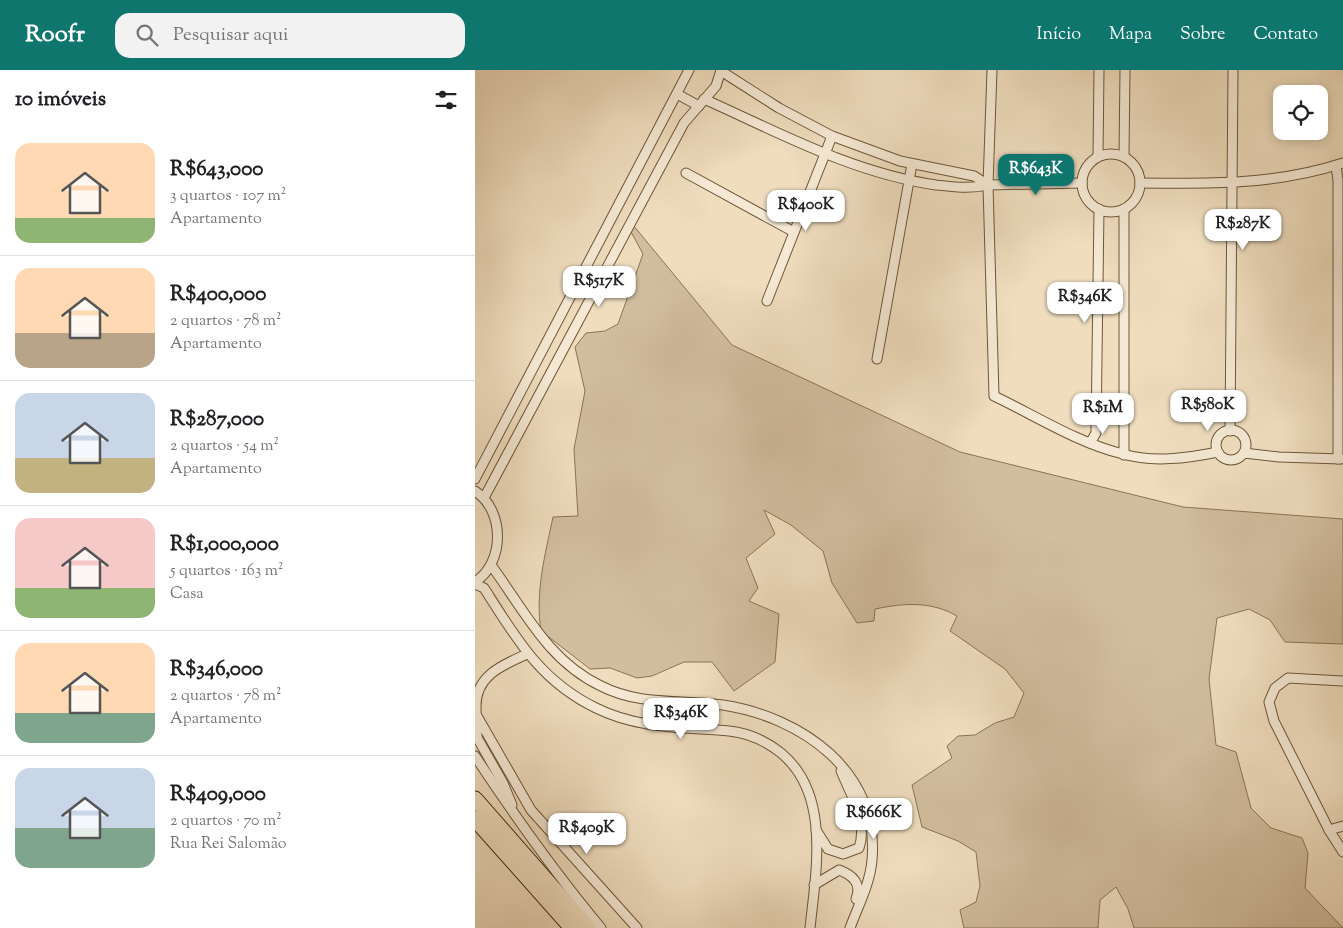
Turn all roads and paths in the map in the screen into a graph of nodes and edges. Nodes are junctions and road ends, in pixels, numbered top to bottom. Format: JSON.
{"nodes":[{"id":1,"x":689,"y":70,"type":"edge"},
{"id":2,"x":721,"y":70,"type":"edge"},
{"id":3,"x":992,"y":70,"type":"edge"},
{"id":4,"x":1099,"y":70,"type":"edge"},
{"id":5,"x":1125,"y":70,"type":"edge"},
{"id":6,"x":1233,"y":70,"type":"edge"},
{"id":7,"x":677,"y":94,"type":"junction"},
{"id":8,"x":701,"y":103,"type":"junction"},
{"id":9,"x":832,"y":136,"type":"junction"},
{"id":10,"x":824,"y":154,"type":"junction"},
{"id":11,"x":1098,"y":157,"type":"junction"},
{"id":12,"x":1123,"y":157,"type":"junction"},
{"id":13,"x":912,"y":164,"type":"junction"},
{"id":14,"x":1339,"y":164,"type":"edge"},
{"id":15,"x":686,"y":173,"type":"dead end"},
{"id":16,"x":907,"y":180,"type":"junction"},
{"id":17,"x":1082,"y":183,"type":"junction"},
{"id":18,"x":1140,"y":183,"type":"junction"},
{"id":19,"x":1232,"y":184,"type":"junction"},
{"id":20,"x":989,"y":185,"type":"junction"},
{"id":21,"x":1099,"y":209,"type":"junction"},
{"id":22,"x":1124,"y":209,"type":"junction"},
{"id":23,"x":794,"y":232,"type":"junction"},
{"id":24,"x":767,"y":301,"type":"dead end"},
{"id":25,"x":877,"y":360,"type":"dead end"},
{"id":26,"x":1230,"y":431,"type":"junction"},
{"id":27,"x":1090,"y":443,"type":"junction"},
{"id":28,"x":1218,"y":452,"type":"junction"},
{"id":29,"x":1244,"y":453,"type":"junction"},
{"id":30,"x":1124,"y":455,"type":"junction"},
{"id":31,"x":1340,"y":459,"type":"edge"},
{"id":32,"x":475,"y":479,"type":"edge"},
{"id":33,"x":475,"y":491,"type":"edge"},
{"id":34,"x":484,"y":498,"type":"junction"},
{"id":35,"x":491,"y":565,"type":"junction"},
{"id":36,"x":475,"y":583,"type":"edge"},
{"id":37,"x":527,"y":654,"type":"junction"},
{"id":38,"x":1343,"y":681,"type":"edge"},
{"id":39,"x":477,"y":716,"type":"junction"},
{"id":40,"x":476,"y":736,"type":"edge"},
{"id":41,"x":475,"y":756,"type":"edge"},
{"id":42,"x":834,"y":757,"type":"junction"},
{"id":43,"x":475,"y":799,"type":"edge"},
{"id":44,"x":475,"y":819,"type":"edge"},
{"id":45,"x":520,"y":824,"type":"junction"},
{"id":46,"x":1343,"y":826,"type":"edge"},
{"id":47,"x":816,"y":830,"type":"junction"},
{"id":48,"x":1329,"y":830,"type":"junction"},
{"id":49,"x":1343,"y":852,"type":"edge"},
{"id":50,"x":814,"y":886,"type":"junction"},
{"id":51,"x":572,"y":928,"type":"edge"},
{"id":52,"x":588,"y":928,"type":"edge"},
{"id":53,"x":601,"y":928,"type":"edge"},
{"id":54,"x":637,"y":928,"type":"edge"},
{"id":55,"x":810,"y":928,"type":"edge"},
{"id":56,"x":848,"y":928,"type":"edge"}],
"edges":[{"from":1,"to":7,"type":"street"},
{"from":2,"to":8,"type":"street"},
{"from":2,"to":9,"type":"street"},
{"from":3,"to":20,"type":"street"},
{"from":4,"to":11,"type":"street"},
{"from":5,"to":12,"type":"street"},
{"from":6,"to":19,"type":"street"},
{"from":7,"to":8,"type":"street"},
{"from":7,"to":32,"type":"street"},
{"from":8,"to":10,"type":"street"},
{"from":8,"to":34,"type":"street"},
{"from":9,"to":10,"type":"street"},
{"from":9,"to":13,"type":"street"},
{"from":10,"to":16,"type":"street"},
{"from":10,"to":23,"type":"street"},
{"from":11,"to":12,"type":"street"},
{"from":11,"to":17,"type":"street"},
{"from":12,"to":18,"type":"street"},
{"from":13,"to":16,"type":"street"},
{"from":13,"to":20,"type":"street"},
{"from":14,"to":19,"type":"street"},
{"from":14,"to":31,"type":"street"},
{"from":15,"to":23,"type":"street"},
{"from":16,"to":20,"type":"street"},
{"from":16,"to":25,"type":"street"},
{"from":17,"to":20,"type":"street"},
{"from":17,"to":21,"type":"street"},
{"from":18,"to":19,"type":"street"},
{"from":18,"to":22,"type":"street"},
{"from":19,"to":26,"type":"street"},
{"from":20,"to":27,"type":"street"},
{"from":21,"to":22,"type":"street"},
{"from":21,"to":27,"type":"street"},
{"from":22,"to":30,"type":"street"},
{"from":23,"to":24,"type":"street"},
{"from":26,"to":28,"type":"street"},
{"from":26,"to":29,"type":"street"},
{"from":27,"to":30,"type":"street"},
{"from":28,"to":29,"type":"street"},
{"from":28,"to":30,"type":"street"},
{"from":29,"to":31,"type":"street"},
{"from":33,"to":34,"type":"street"},
{"from":34,"to":35,"type":"street"},
{"from":35,"to":36,"type":"street"},
{"from":35,"to":42,"type":"street"},
{"from":36,"to":37,"type":"street"},
{"from":37,"to":39,"type":"street"},
{"from":37,"to":47,"type":"street"},
{"from":38,"to":48,"type":"street"},
{"from":39,"to":40,"type":"street"},
{"from":39,"to":54,"type":"street"},
{"from":40,"to":45,"type":"street"},
{"from":41,"to":45,"type":"street"},
{"from":42,"to":47,"type":"street"},
{"from":42,"to":56,"type":"street"},
{"from":43,"to":52,"type":"main road"},
{"from":44,"to":51,"type":"main road"},
{"from":45,"to":53,"type":"street"},
{"from":46,"to":48,"type":"street"},
{"from":47,"to":50,"type":"street"},
{"from":48,"to":49,"type":"street"},
{"from":50,"to":55,"type":"street"},
{"from":50,"to":56,"type":"street"}]}
